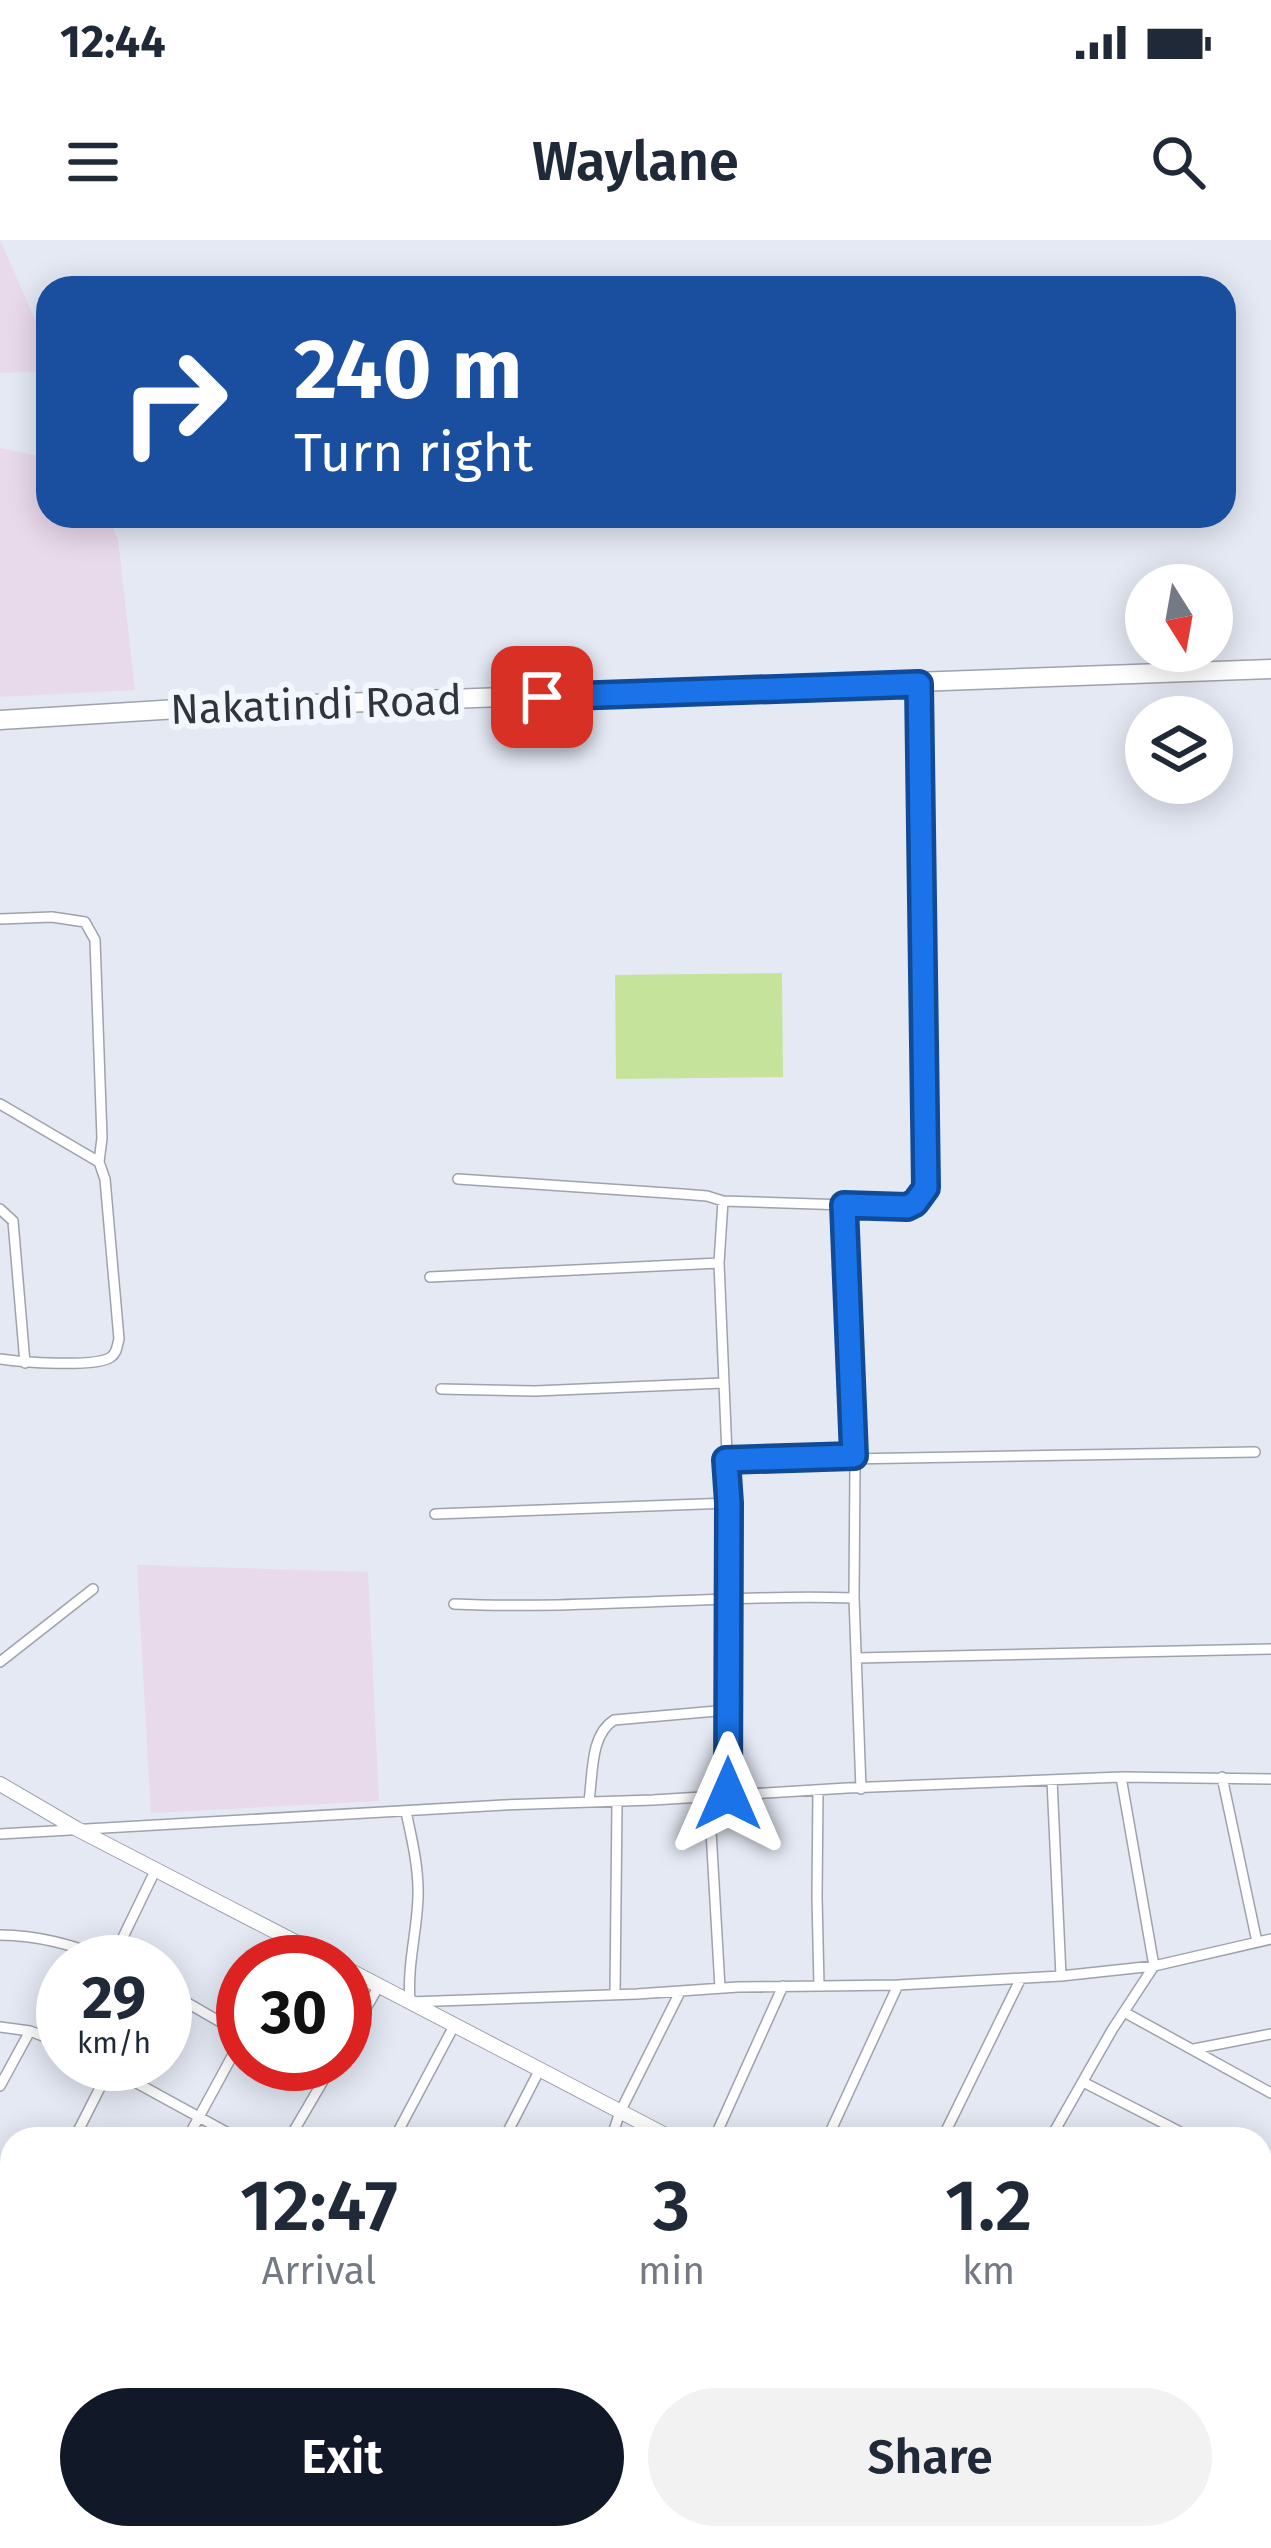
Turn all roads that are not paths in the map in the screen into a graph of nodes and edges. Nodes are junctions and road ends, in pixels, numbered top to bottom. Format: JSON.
{"nodes":[{"id":1,"x":1271,"y":669,"type":"edge"},
{"id":2,"x":919,"y":684,"type":"junction"},
{"id":3,"x":0,"y":720,"type":"edge"},
{"id":4,"x":0,"y":919,"type":"edge"},
{"id":5,"x":0,"y":1104,"type":"edge"},
{"id":6,"x":99,"y":1162,"type":"junction"},
{"id":7,"x":458,"y":1179,"type":"dead end"},
{"id":8,"x":723,"y":1202,"type":"junction"},
{"id":9,"x":844,"y":1205,"type":"junction"},
{"id":10,"x":0,"y":1208,"type":"edge"},
{"id":11,"x":719,"y":1263,"type":"junction"},
{"id":12,"x":430,"y":1277,"type":"dead end"},
{"id":13,"x":0,"y":1359,"type":"edge"},
{"id":14,"x":25,"y":1363,"type":"junction"},
{"id":15,"x":723,"y":1383,"type":"junction"},
{"id":16,"x":441,"y":1389,"type":"dead end"},
{"id":17,"x":1255,"y":1452,"type":"dead end"},
{"id":18,"x":854,"y":1456,"type":"junction"},
{"id":19,"x":726,"y":1460,"type":"junction"},
{"id":20,"x":729,"y":1503,"type":"junction"},
{"id":21,"x":435,"y":1514,"type":"dead end"},
{"id":22,"x":93,"y":1588,"type":"dead end"},
{"id":23,"x":854,"y":1598,"type":"junction"},
{"id":24,"x":728,"y":1599,"type":"junction"},
{"id":25,"x":454,"y":1604,"type":"dead end"},
{"id":26,"x":1271,"y":1648,"type":"edge"},
{"id":27,"x":856,"y":1658,"type":"junction"},
{"id":28,"x":0,"y":1662,"type":"edge"},
{"id":29,"x":728,"y":1710,"type":"junction"},
{"id":30,"x":1121,"y":1777,"type":"junction"},
{"id":31,"x":1222,"y":1778,"type":"junction"},
{"id":32,"x":1271,"y":1779,"type":"edge"},
{"id":33,"x":1052,"y":1780,"type":"junction"},
{"id":34,"x":0,"y":1784,"type":"edge"},
{"id":35,"x":861,"y":1789,"type":"junction"},
{"id":36,"x":818,"y":1791,"type":"junction"},
{"id":37,"x":728,"y":1794,"type":"junction"},
{"id":38,"x":710,"y":1796,"type":"junction"},
{"id":39,"x":589,"y":1801,"type":"junction"},
{"id":40,"x":617,"y":1802,"type":"junction"},
{"id":41,"x":406,"y":1812,"type":"junction"},
{"id":42,"x":77,"y":1829,"type":"junction"},
{"id":43,"x":0,"y":1834,"type":"edge"},
{"id":44,"x":155,"y":1870,"type":"junction"},
{"id":45,"x":0,"y":1935,"type":"edge"},
{"id":46,"x":124,"y":1935,"type":"edge"},
{"id":47,"x":282,"y":1935,"type":"edge"},
{"id":48,"x":36,"y":1938,"type":"edge"},
{"id":49,"x":1271,"y":1939,"type":"edge"},
{"id":50,"x":1257,"y":1942,"type":"junction"},
{"id":51,"x":1154,"y":1966,"type":"junction"},
{"id":52,"x":1060,"y":1976,"type":"junction"},
{"id":53,"x":1022,"y":1978,"type":"junction"},
{"id":54,"x":372,"y":1982,"type":"edge"},
{"id":55,"x":898,"y":1985,"type":"junction"},
{"id":56,"x":379,"y":1986,"type":"junction"},
{"id":57,"x":783,"y":1986,"type":"junction"},
{"id":58,"x":819,"y":1986,"type":"junction"},
{"id":59,"x":720,"y":1988,"type":"junction"},
{"id":60,"x":680,"y":1992,"type":"junction"},
{"id":61,"x":615,"y":1994,"type":"junction"},
{"id":62,"x":372,"y":1998,"type":"edge"},
{"id":63,"x":410,"y":2002,"type":"junction"},
{"id":64,"x":1124,"y":2012,"type":"junction"},
{"id":65,"x":454,"y":2024,"type":"junction"},
{"id":66,"x":0,"y":2027,"type":"edge"},
{"id":67,"x":30,"y":2031,"type":"junction"},
{"id":68,"x":36,"y":2033,"type":"edge"},
{"id":69,"x":1271,"y":2034,"type":"edge"},
{"id":70,"x":1192,"y":2050,"type":"junction"},
{"id":71,"x":541,"y":2068,"type":"junction"},
{"id":72,"x":1083,"y":2082,"type":"junction"},
{"id":73,"x":216,"y":2085,"type":"edge"},
{"id":74,"x":0,"y":2086,"type":"edge"},
{"id":75,"x":95,"y":2091,"type":"edge"},
{"id":76,"x":152,"y":2091,"type":"edge"},
{"id":77,"x":317,"y":2091,"type":"edge"},
{"id":78,"x":1271,"y":2093,"type":"edge"},
{"id":79,"x":620,"y":2112,"type":"junction"},
{"id":80,"x":199,"y":2116,"type":"junction"},
{"id":81,"x":1166,"y":2126,"type":"edge"},
{"id":82,"x":79,"y":2127,"type":"edge"},
{"id":83,"x":193,"y":2127,"type":"edge"},
{"id":84,"x":218,"y":2127,"type":"edge"},
{"id":85,"x":296,"y":2127,"type":"edge"},
{"id":86,"x":400,"y":2127,"type":"edge"},
{"id":87,"x":510,"y":2127,"type":"edge"},
{"id":88,"x":615,"y":2127,"type":"edge"},
{"id":89,"x":649,"y":2127,"type":"edge"},
{"id":90,"x":719,"y":2127,"type":"edge"},
{"id":91,"x":832,"y":2127,"type":"edge"},
{"id":92,"x":949,"y":2127,"type":"edge"},
{"id":93,"x":1057,"y":2127,"type":"edge"}],
"edges":[{"from":1,"to":2,"type":"highway","name":"Nakatindi Road"},
{"from":2,"to":3,"type":"highway","name":"Nakatindi Road"},
{"from":2,"to":9,"type":"street"},
{"from":4,"to":6,"type":"street"},
{"from":5,"to":6,"type":"street"},
{"from":6,"to":14,"type":"street"},
{"from":7,"to":8,"type":"street"},
{"from":8,"to":9,"type":"street"},
{"from":8,"to":11,"type":"street"},
{"from":9,"to":18,"type":"street"},
{"from":10,"to":14,"type":"street"},
{"from":11,"to":12,"type":"street"},
{"from":11,"to":15,"type":"street"},
{"from":13,"to":14,"type":"street"},
{"from":15,"to":16,"type":"street"},
{"from":15,"to":19,"type":"street"},
{"from":17,"to":18,"type":"street"},
{"from":18,"to":19,"type":"street"},
{"from":18,"to":23,"type":"street"},
{"from":19,"to":20,"type":"street"},
{"from":20,"to":21,"type":"street"},
{"from":20,"to":24,"type":"street"},
{"from":22,"to":28,"type":"street"},
{"from":23,"to":24,"type":"street"},
{"from":23,"to":27,"type":"street"},
{"from":24,"to":25,"type":"street"},
{"from":24,"to":29,"type":"street"},
{"from":26,"to":27,"type":"street"},
{"from":27,"to":35,"type":"street"},
{"from":29,"to":37,"type":"street"},
{"from":29,"to":39,"type":"street"},
{"from":30,"to":31,"type":"street"},
{"from":30,"to":33,"type":"street"},
{"from":30,"to":51,"type":"street"},
{"from":31,"to":32,"type":"street"},
{"from":31,"to":50,"type":"street"},
{"from":33,"to":35,"type":"street"},
{"from":33,"to":52,"type":"street"},
{"from":34,"to":42,"type":"street"},
{"from":35,"to":36,"type":"street"},
{"from":36,"to":37,"type":"street"},
{"from":36,"to":58,"type":"street"},
{"from":37,"to":38,"type":"street"},
{"from":38,"to":40,"type":"street"},
{"from":38,"to":59,"type":"street"},
{"from":39,"to":40,"type":"street"},
{"from":39,"to":41,"type":"street"},
{"from":40,"to":61,"type":"street"},
{"from":41,"to":42,"type":"street"},
{"from":41,"to":63,"type":"street"},
{"from":42,"to":43,"type":"street"},
{"from":42,"to":44,"type":"street"},
{"from":44,"to":46,"type":"street"},
{"from":44,"to":47,"type":"street"},
{"from":45,"to":48,"type":"street"},
{"from":49,"to":50,"type":"street"},
{"from":50,"to":51,"type":"street"},
{"from":51,"to":52,"type":"street"},
{"from":51,"to":64,"type":"street"},
{"from":52,"to":53,"type":"street"},
{"from":53,"to":55,"type":"street"},
{"from":53,"to":92,"type":"street"},
{"from":54,"to":56,"type":"street"},
{"from":55,"to":58,"type":"street"},
{"from":55,"to":91,"type":"street"},
{"from":56,"to":62,"type":"street"},
{"from":56,"to":63,"type":"street"},
{"from":57,"to":58,"type":"street"},
{"from":57,"to":59,"type":"street"},
{"from":57,"to":90,"type":"street"},
{"from":59,"to":60,"type":"street"},
{"from":60,"to":61,"type":"street"},
{"from":60,"to":79,"type":"street"},
{"from":61,"to":63,"type":"street"},
{"from":63,"to":65,"type":"street"},
{"from":64,"to":70,"type":"street"},
{"from":64,"to":72,"type":"street"},
{"from":65,"to":71,"type":"street"},
{"from":65,"to":86,"type":"street"},
{"from":66,"to":67,"type":"street"},
{"from":67,"to":68,"type":"street"},
{"from":67,"to":74,"type":"street"},
{"from":69,"to":70,"type":"street"},
{"from":70,"to":78,"type":"street"},
{"from":71,"to":79,"type":"street"},
{"from":71,"to":87,"type":"street"},
{"from":72,"to":81,"type":"street"},
{"from":72,"to":93,"type":"street"},
{"from":73,"to":80,"type":"street"},
{"from":75,"to":82,"type":"street"},
{"from":76,"to":80,"type":"street"},
{"from":77,"to":85,"type":"street"},
{"from":79,"to":88,"type":"street"},
{"from":79,"to":89,"type":"street"},
{"from":80,"to":83,"type":"street"},
{"from":80,"to":84,"type":"street"}]}
